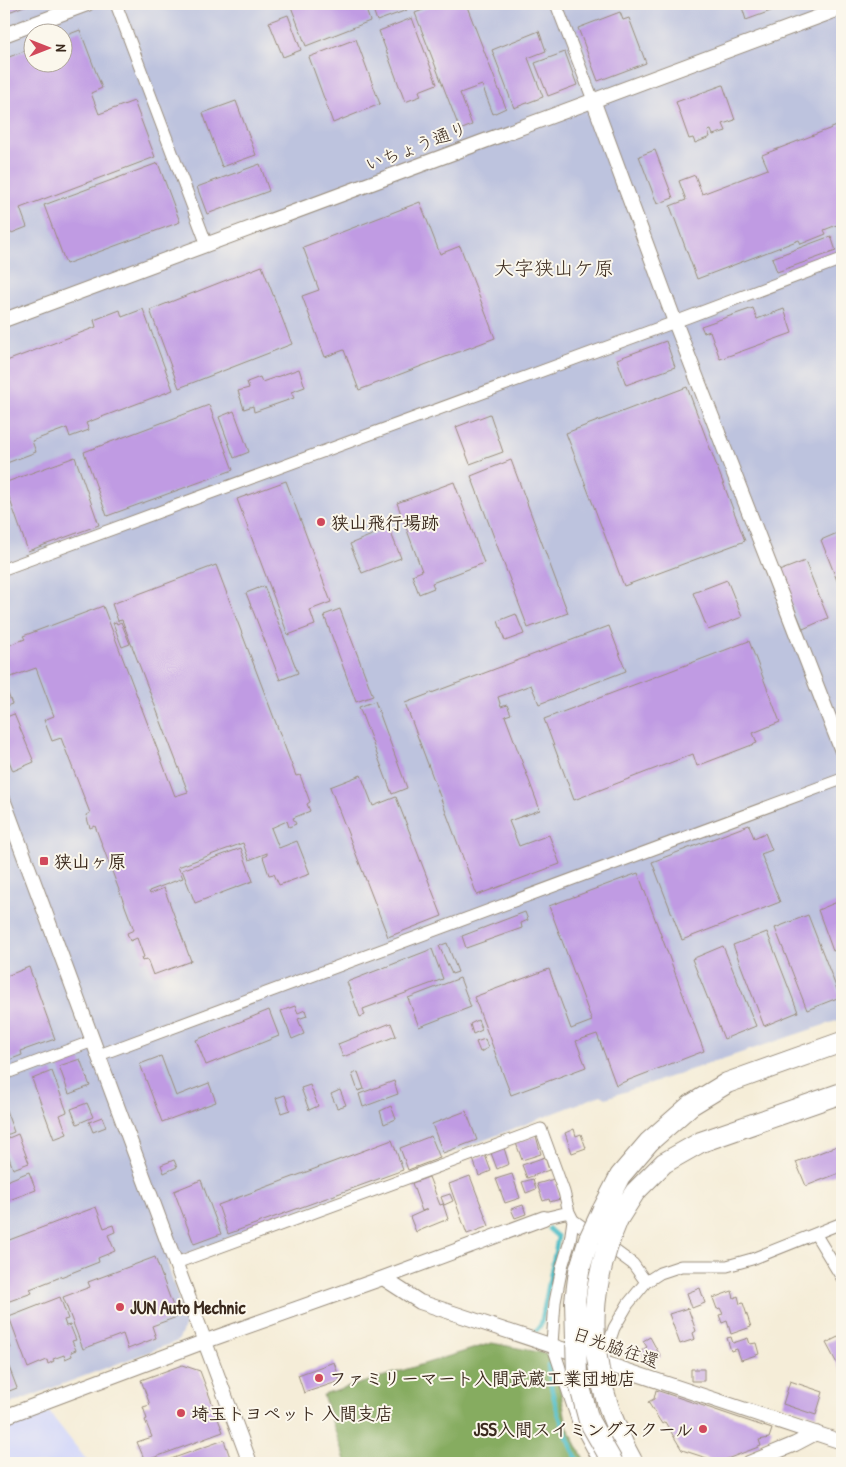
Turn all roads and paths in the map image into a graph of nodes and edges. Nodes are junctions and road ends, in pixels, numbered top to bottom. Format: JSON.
{"nodes":[{"id":1,"x":87,"y":4,"type":"edge"},
{"id":2,"x":116,"y":4,"type":"edge"},
{"id":3,"x":556,"y":4,"type":"edge"},
{"id":4,"x":842,"y":8,"type":"edge"},
{"id":5,"x":4,"y":35,"type":"edge"},
{"id":6,"x":593,"y":100,"type":"junction"},
{"id":7,"x":206,"y":245,"type":"junction"},
{"id":8,"x":842,"y":259,"type":"edge"},
{"id":9,"x":4,"y":320,"type":"edge"},
{"id":10,"x":675,"y":322,"type":"junction"},
{"id":11,"x":4,"y":569,"type":"edge"},
{"id":12,"x":842,"y":751,"type":"edge"},
{"id":13,"x":842,"y":779,"type":"edge"},
{"id":14,"x":4,"y":802,"type":"edge"},
{"id":15,"x":93,"y":1041,"type":"junction"},
{"id":16,"x":842,"y":1042,"type":"edge"},
{"id":17,"x":99,"y":1055,"type":"junction"},
{"id":18,"x":4,"y":1074,"type":"edge"},
{"id":19,"x":842,"y":1093,"type":"edge"},
{"id":20,"x":610,"y":1215,"type":"junction"},
{"id":21,"x":571,"y":1216,"type":"junction"},
{"id":22,"x":544,"y":1218,"type":"joint"},
{"id":23,"x":842,"y":1223,"type":"edge"},
{"id":24,"x":816,"y":1235,"type":"junction"},
{"id":25,"x":176,"y":1263,"type":"junction"},
{"id":26,"x":383,"y":1278,"type":"junction"},
{"id":27,"x":842,"y":1278,"type":"edge"},
{"id":28,"x":646,"y":1282,"type":"junction"},
{"id":29,"x":206,"y":1341,"type":"junction"},
{"id":30,"x":552,"y":1344,"type":"junction"},
{"id":31,"x":602,"y":1363,"type":"junction"},
{"id":32,"x":4,"y":1417,"type":"edge"},
{"id":33,"x":816,"y":1433,"type":"junction"},
{"id":34,"x":842,"y":1442,"type":"edge"},
{"id":35,"x":250,"y":1463,"type":"edge"},
{"id":36,"x":600,"y":1463,"type":"edge"},
{"id":37,"x":613,"y":1463,"type":"edge"},
{"id":38,"x":633,"y":1463,"type":"edge"},
{"id":39,"x":749,"y":1463,"type":"edge"}],
"edges":[{"from":1,"to":5,"type":"street"},
{"from":2,"to":7,"type":"street"},
{"from":3,"to":6,"type":"street"},
{"from":4,"to":6,"type":"street","name":"いちょう通り"},
{"from":6,"to":7,"type":"street","name":"いちょう通り"},
{"from":6,"to":10,"type":"street"},
{"from":7,"to":9,"type":"street","name":"いちょう通り"},
{"from":8,"to":10,"type":"street"},
{"from":10,"to":11,"type":"street"},
{"from":10,"to":12,"type":"street"},
{"from":13,"to":17,"type":"street"},
{"from":14,"to":15,"type":"street"},
{"from":15,"to":17,"type":"street"},
{"from":15,"to":18,"type":"street"},
{"from":16,"to":20,"type":"highway"},
{"from":17,"to":25,"type":"street"},
{"from":19,"to":20,"type":"highway"},
{"from":20,"to":37,"type":"highway","bridge":true},
{"from":20,"to":38,"type":"highway","bridge":true},
{"from":21,"to":22,"type":"street"},
{"from":21,"to":25,"type":"street"},
{"from":21,"to":28,"type":"street"},
{"from":21,"to":30,"type":"street"},
{"from":22,"to":26,"type":"street"},
{"from":23,"to":24,"type":"street"},
{"from":24,"to":27,"type":"street"},
{"from":24,"to":28,"type":"street"},
{"from":25,"to":29,"type":"street"},
{"from":26,"to":29,"type":"street"},
{"from":26,"to":30,"type":"street","name":"日光脇往還"},
{"from":28,"to":31,"type":"street"},
{"from":29,"to":32,"type":"street"},
{"from":29,"to":35,"type":"street"},
{"from":30,"to":31,"type":"street","name":"日光脇往還"},
{"from":30,"to":36,"type":"street"},
{"from":31,"to":33,"type":"street","name":"日光脇往還"},
{"from":33,"to":34,"type":"street","name":"日光脇往還"},
{"from":33,"to":39,"type":"street"}]}
